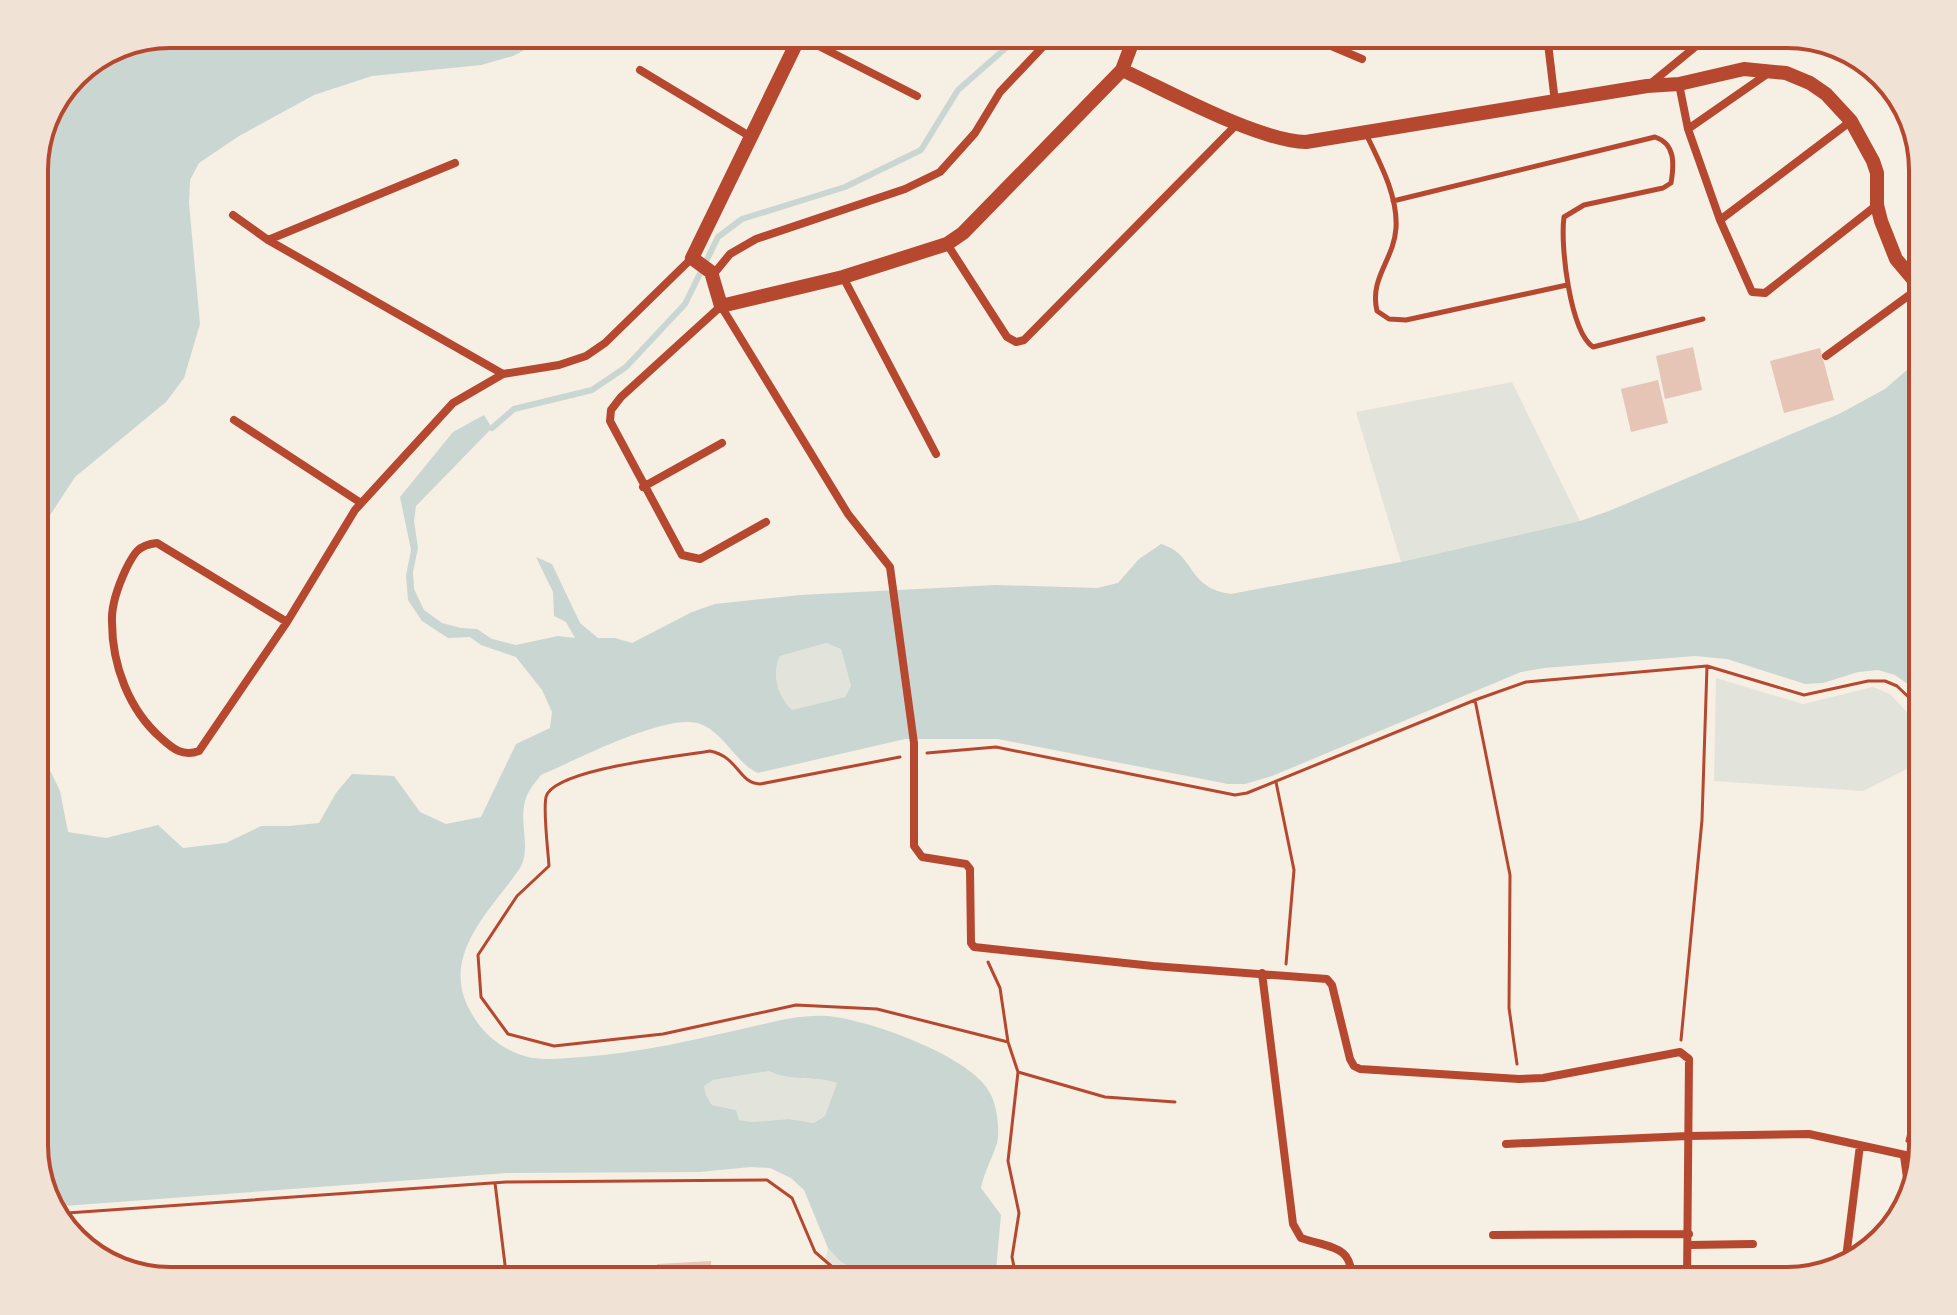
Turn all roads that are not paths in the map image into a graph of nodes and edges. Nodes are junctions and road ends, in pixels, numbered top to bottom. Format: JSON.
{"nodes":[{"id":1,"x":794,"y":48,"type":"edge"},
{"id":2,"x":823,"y":48,"type":"edge"},
{"id":3,"x":1042,"y":48,"type":"edge"},
{"id":4,"x":1130,"y":48,"type":"edge"},
{"id":5,"x":1336,"y":48,"type":"edge"},
{"id":6,"x":1549,"y":48,"type":"edge"},
{"id":7,"x":1694,"y":48,"type":"edge"},
{"id":8,"x":1362,"y":59,"type":"dead end"},
{"id":9,"x":640,"y":70,"type":"dead end"},
{"id":10,"x":1122,"y":70,"type":"junction"},
{"id":11,"x":1771,"y":71,"type":"junction"},
{"id":12,"x":1679,"y":84,"type":"junction"},
{"id":13,"x":1647,"y":86,"type":"junction"},
{"id":14,"x":917,"y":96,"type":"dead end"},
{"id":15,"x":1555,"y":103,"type":"junction"},
{"id":16,"x":1851,"y":121,"type":"junction"},
{"id":17,"x":1238,"y":123,"type":"junction"},
{"id":18,"x":1688,"y":129,"type":"junction"},
{"id":19,"x":1366,"y":133,"type":"junction"},
{"id":20,"x":751,"y":137,"type":"junction"},
{"id":21,"x":455,"y":163,"type":"dead end"},
{"id":22,"x":1393,"y":201,"type":"junction"},
{"id":23,"x":1877,"y":205,"type":"junction"},
{"id":24,"x":233,"y":215,"type":"dead end"},
{"id":25,"x":1720,"y":220,"type":"junction"},
{"id":26,"x":268,"y":240,"type":"junction"},
{"id":27,"x":947,"y":244,"type":"junction"},
{"id":28,"x":695,"y":260,"type":"junction"},
{"id":29,"x":711,"y":274,"type":"junction"},
{"id":30,"x":1909,"y":275,"type":"edge"},
{"id":31,"x":843,"y":277,"type":"junction"},
{"id":32,"x":1567,"y":285,"type":"junction"},
{"id":33,"x":1909,"y":298,"type":"edge"},
{"id":34,"x":721,"y":306,"type":"junction"},
{"id":35,"x":1703,"y":319,"type":"dead end"},
{"id":36,"x":1826,"y":356,"type":"dead end"},
{"id":37,"x":503,"y":374,"type":"junction"},
{"id":38,"x":234,"y":420,"type":"dead end"},
{"id":39,"x":722,"y":443,"type":"dead end"},
{"id":40,"x":936,"y":454,"type":"dead end"},
{"id":41,"x":643,"y":487,"type":"junction"},
{"id":42,"x":361,"y":503,"type":"junction"},
{"id":43,"x":766,"y":522,"type":"dead end"},
{"id":44,"x":287,"y":622,"type":"junction"},
{"id":45,"x":1262,"y":973,"type":"junction"},
{"id":46,"x":1688,"y":1136,"type":"junction"},
{"id":47,"x":1506,"y":1144,"type":"dead end"},
{"id":48,"x":1860,"y":1145,"type":"junction"},
{"id":49,"x":1904,"y":1156,"type":"junction"},
{"id":50,"x":1908,"y":1157,"type":"edge"},
{"id":51,"x":1906,"y":1172,"type":"edge"},
{"id":52,"x":1689,"y":1234,"type":"junction"},
{"id":53,"x":1493,"y":1235,"type":"dead end"},
{"id":54,"x":1753,"y":1244,"type":"dead end"},
{"id":55,"x":1689,"y":1245,"type":"junction"},
{"id":56,"x":1847,"y":1252,"type":"edge"},
{"id":57,"x":1352,"y":1267,"type":"edge"},
{"id":58,"x":1688,"y":1267,"type":"edge"}],
"edges":[{"from":1,"to":20,"type":"street"},
{"from":2,"to":14,"type":"street"},
{"from":3,"to":29,"type":"street"},
{"from":4,"to":10,"type":"street"},
{"from":5,"to":8,"type":"street"},
{"from":6,"to":15,"type":"street"},
{"from":7,"to":13,"type":"street"},
{"from":9,"to":20,"type":"street"},
{"from":10,"to":17,"type":"street"},
{"from":10,"to":27,"type":"street"},
{"from":11,"to":12,"type":"street"},
{"from":11,"to":16,"type":"street"},
{"from":11,"to":18,"type":"street"},
{"from":12,"to":13,"type":"street"},
{"from":12,"to":18,"type":"street"},
{"from":13,"to":15,"type":"street"},
{"from":15,"to":19,"type":"street"},
{"from":16,"to":23,"type":"street"},
{"from":16,"to":25,"type":"street"},
{"from":17,"to":19,"type":"street"},
{"from":17,"to":27,"type":"street"},
{"from":18,"to":25,"type":"street"},
{"from":19,"to":22,"type":"lane"},
{"from":20,"to":28,"type":"street"},
{"from":21,"to":26,"type":"street"},
{"from":22,"to":32,"type":"lane"},
{"from":22,"to":32,"type":"lane"},
{"from":23,"to":25,"type":"street"},
{"from":23,"to":30,"type":"street"},
{"from":24,"to":26,"type":"street"},
{"from":26,"to":37,"type":"street"},
{"from":27,"to":31,"type":"street"},
{"from":28,"to":29,"type":"street"},
{"from":28,"to":37,"type":"street"},
{"from":29,"to":34,"type":"street"},
{"from":31,"to":34,"type":"street"},
{"from":31,"to":40,"type":"street"},
{"from":32,"to":35,"type":"lane"},
{"from":33,"to":36,"type":"street"},
{"from":34,"to":41,"type":"street"},
{"from":34,"to":45,"type":"street"},
{"from":37,"to":42,"type":"street"},
{"from":38,"to":42,"type":"street"},
{"from":39,"to":41,"type":"street"},
{"from":41,"to":43,"type":"street"},
{"from":42,"to":44,"type":"street"},
{"from":44,"to":44,"type":"street"},
{"from":45,"to":46,"type":"street"},
{"from":45,"to":57,"type":"street"},
{"from":46,"to":47,"type":"street"},
{"from":46,"to":48,"type":"street"},
{"from":46,"to":52,"type":"street"},
{"from":48,"to":49,"type":"street"},
{"from":48,"to":56,"type":"street"},
{"from":49,"to":50,"type":"street"},
{"from":49,"to":51,"type":"street"},
{"from":52,"to":53,"type":"street"},
{"from":52,"to":55,"type":"street"},
{"from":54,"to":55,"type":"street"},
{"from":55,"to":58,"type":"street"}]}
